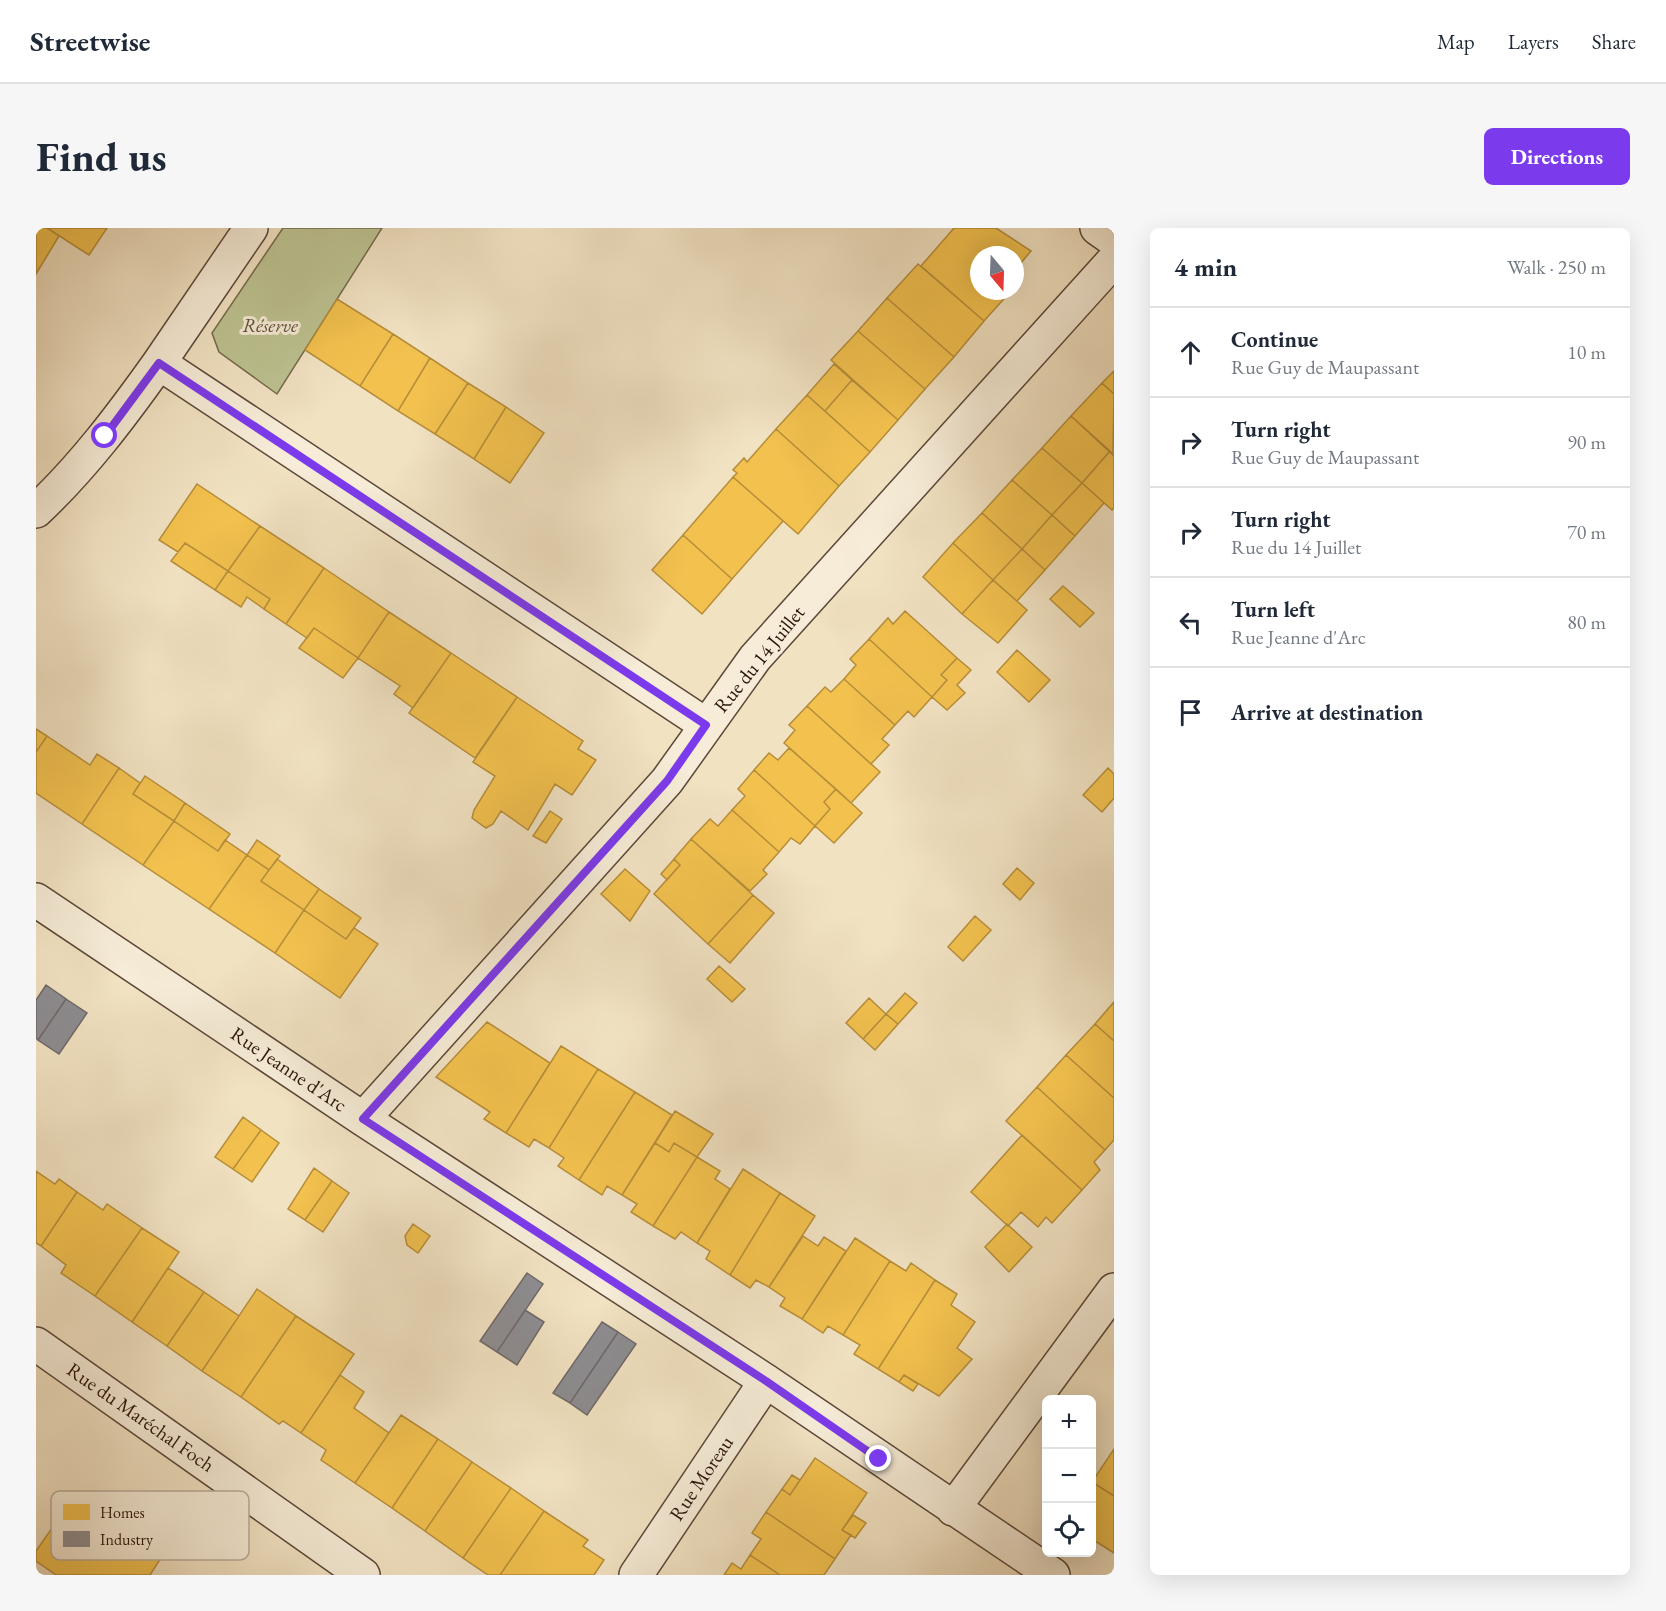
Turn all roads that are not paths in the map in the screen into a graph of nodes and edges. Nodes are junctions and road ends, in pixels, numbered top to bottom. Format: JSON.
{"nodes":[{"id":1,"x":251,"y":228,"type":"edge"},
{"id":2,"x":1097,"y":228,"type":"edge"},
{"id":3,"x":1114,"y":240,"type":"edge"},
{"id":4,"x":1114,"y":260,"type":"edge"},
{"id":5,"x":159,"y":363,"type":"junction"},
{"id":6,"x":36,"y":511,"type":"edge"},
{"id":7,"x":706,"y":725,"type":"junction"},
{"id":8,"x":36,"y":900,"type":"edge"},
{"id":9,"x":363,"y":1119,"type":"junction"},
{"id":10,"x":1114,"y":1290,"type":"edge"},
{"id":11,"x":36,"y":1344,"type":"edge"},
{"id":12,"x":766,"y":1381,"type":"junction"},
{"id":13,"x":244,"y":1491,"type":"edge"},
{"id":14,"x":249,"y":1494,"type":"edge"},
{"id":15,"x":953,"y":1509,"type":"junction"},
{"id":16,"x":363,"y":1575,"type":"edge"},
{"id":17,"x":636,"y":1575,"type":"edge"},
{"id":18,"x":1053,"y":1575,"type":"edge"}],
"edges":[{"from":1,"to":5,"type":"street"},
{"from":2,"to":3,"type":"street"},
{"from":4,"to":7,"type":"street","name":"Rue du 14 Juillet"},
{"from":5,"to":6,"type":"street"},
{"from":5,"to":7,"type":"street"},
{"from":7,"to":9,"type":"street","name":"Rue du 14 Juillet"},
{"from":8,"to":9,"type":"street","name":"Rue Jeanne d'Arc"},
{"from":9,"to":12,"type":"street","name":"Rue Jeanne d'Arc"},
{"from":10,"to":15,"type":"street"},
{"from":11,"to":13,"type":"street","name":"Rue du Maréchal Foch"},
{"from":12,"to":15,"type":"street","name":"Rue Jeanne d'Arc"},
{"from":12,"to":17,"type":"street","name":"Rue Moreau"},
{"from":14,"to":16,"type":"street","name":"Rue du Maréchal Foch"},
{"from":15,"to":18,"type":"street","name":"Rue Jeanne d'Arc"}]}
